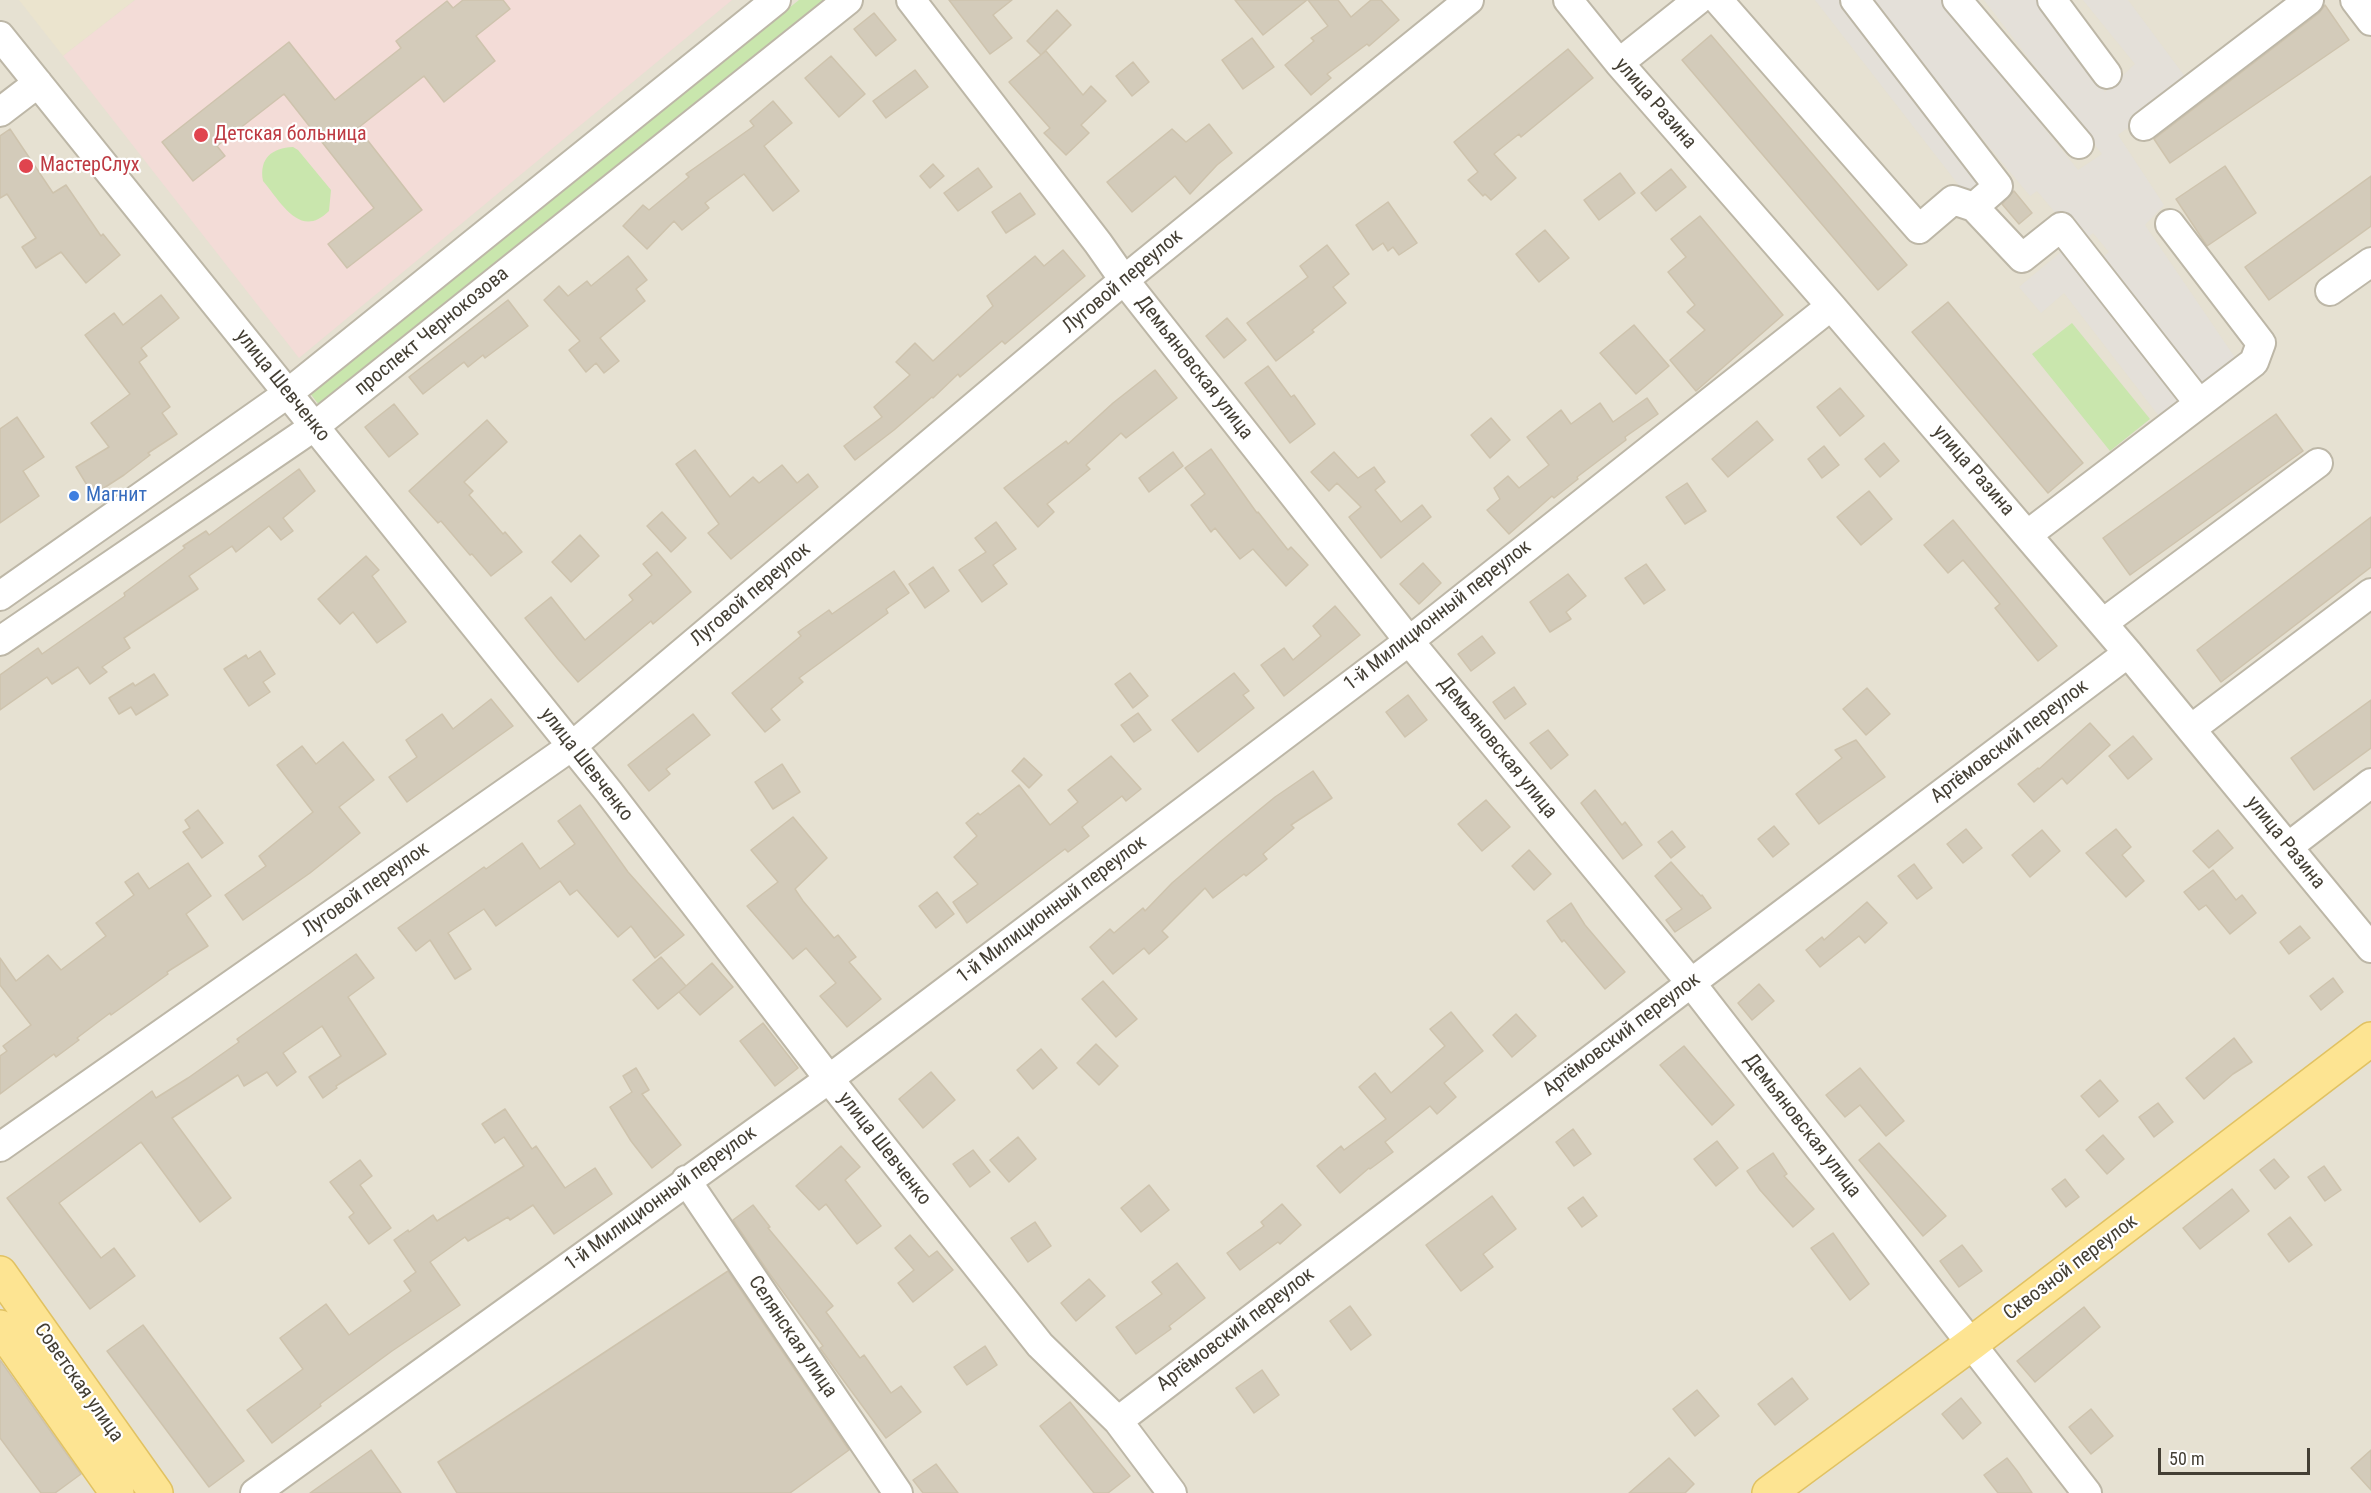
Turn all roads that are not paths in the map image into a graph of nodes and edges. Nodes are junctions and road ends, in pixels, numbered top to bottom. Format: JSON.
{"nodes":[{"id":1,"x":776,"y":0,"type":"edge"},
{"id":2,"x":848,"y":0,"type":"edge"},
{"id":3,"x":911,"y":0,"type":"edge"},
{"id":4,"x":1469,"y":0,"type":"edge"},
{"id":5,"x":1568,"y":0,"type":"edge"},
{"id":6,"x":1855,"y":0,"type":"edge"},
{"id":7,"x":1957,"y":0,"type":"edge"},
{"id":8,"x":2052,"y":0,"type":"edge"},
{"id":9,"x":2310,"y":0,"type":"edge"},
{"id":10,"x":2355,"y":0,"type":"edge"},
{"id":11,"x":1699,"y":1,"type":"edge"},
{"id":12,"x":2371,"y":21,"type":"edge"},
{"id":13,"x":0,"y":36,"type":"edge"},
{"id":14,"x":1619,"y":63,"type":"junction"},
{"id":15,"x":2107,"y":74,"type":"dead end"},
{"id":16,"x":38,"y":83,"type":"junction"},
{"id":17,"x":0,"y":112,"type":"edge"},
{"id":18,"x":2144,"y":126,"type":"dead end"},
{"id":19,"x":2079,"y":144,"type":"dead end"},
{"id":20,"x":1974,"y":207,"type":"junction"},
{"id":21,"x":2170,"y":224,"type":"dead end"},
{"id":22,"x":2371,"y":262,"type":"edge"},
{"id":23,"x":1124,"y":280,"type":"junction"},
{"id":24,"x":2330,"y":291,"type":"dead end"},
{"id":25,"x":1832,"y":306,"type":"junction"},
{"id":26,"x":287,"y":394,"type":"junction"},
{"id":27,"x":2198,"y":402,"type":"junction"},
{"id":28,"x":315,"y":426,"type":"junction"},
{"id":29,"x":2318,"y":463,"type":"dead end"},
{"id":30,"x":2027,"y":535,"type":"junction"},
{"id":31,"x":2371,"y":593,"type":"edge"},
{"id":32,"x":0,"y":596,"type":"edge"},
{"id":33,"x":2103,"y":623,"type":"junction"},
{"id":34,"x":1409,"y":640,"type":"junction"},
{"id":35,"x":0,"y":641,"type":"edge"},
{"id":36,"x":2128,"y":653,"type":"junction"},
{"id":37,"x":2191,"y":729,"type":"junction"},
{"id":38,"x":572,"y":746,"type":"junction"},
{"id":39,"x":2371,"y":783,"type":"edge"},
{"id":40,"x":2288,"y":847,"type":"junction"},
{"id":41,"x":2371,"y":948,"type":"edge"},
{"id":42,"x":1691,"y":983,"type":"junction"},
{"id":43,"x":2371,"y":1039,"type":"edge"},
{"id":44,"x":829,"y":1079,"type":"junction"},
{"id":45,"x":0,"y":1147,"type":"edge"},
{"id":46,"x":686,"y":1180,"type":"junction"},
{"id":47,"x":0,"y":1273,"type":"edge"},
{"id":48,"x":0,"y":1328,"type":"edge"},
{"id":49,"x":1971,"y":1344,"type":"junction"},
{"id":50,"x":1118,"y":1420,"type":"junction"},
{"id":51,"x":117,"y":1493,"type":"edge"},
{"id":52,"x":156,"y":1493,"type":"edge"},
{"id":53,"x":255,"y":1493,"type":"edge"},
{"id":54,"x":898,"y":1493,"type":"edge"},
{"id":55,"x":1172,"y":1493,"type":"edge"},
{"id":56,"x":1769,"y":1493,"type":"edge"},
{"id":57,"x":2087,"y":1493,"type":"edge"}],
"edges":[{"from":1,"to":26,"type":"street"},
{"from":2,"to":28,"type":"street","name":"проспект Чернокозова"},
{"from":3,"to":23,"type":"street","name":"Демьяновская улица"},
{"from":4,"to":23,"type":"street","name":"Луговой переулок"},
{"from":5,"to":14,"type":"street","name":"улица Разина"},
{"from":6,"to":20,"type":"street"},
{"from":7,"to":19,"type":"street"},
{"from":8,"to":15,"type":"street"},
{"from":9,"to":18,"type":"street"},
{"from":10,"to":12,"type":"street"},
{"from":11,"to":14,"type":"street"},
{"from":11,"to":20,"type":"street"},
{"from":13,"to":16,"type":"street","name":"улица Шевченко"},
{"from":14,"to":25,"type":"street","name":"улица Разина"},
{"from":16,"to":17,"type":"street"},
{"from":16,"to":26,"type":"street","name":"улица Шевченко"},
{"from":20,"to":27,"type":"street"},
{"from":21,"to":27,"type":"street"},
{"from":22,"to":24,"type":"street"},
{"from":23,"to":34,"type":"street","name":"Демьяновская улица"},
{"from":23,"to":38,"type":"street","name":"Луговой переулок"},
{"from":25,"to":30,"type":"street","name":"улица Разина"},
{"from":25,"to":34,"type":"street","name":"1-й Милиционный переулок"},
{"from":26,"to":28,"type":"street","name":"улица Шевченко"},
{"from":26,"to":32,"type":"street"},
{"from":27,"to":30,"type":"street"},
{"from":28,"to":35,"type":"street","name":"проспект Чернокозова"},
{"from":28,"to":38,"type":"street","name":"улица Шевченко"},
{"from":29,"to":33,"type":"street"},
{"from":30,"to":33,"type":"street","name":"улица Разина"},
{"from":31,"to":37,"type":"street"},
{"from":33,"to":36,"type":"street","name":"улица Разина"},
{"from":34,"to":42,"type":"street","name":"Демьяновская улица"},
{"from":34,"to":44,"type":"street","name":"1-й Милиционный переулок"},
{"from":36,"to":37,"type":"street","name":"улица Разина"},
{"from":36,"to":42,"type":"street","name":"Артёмовский переулок"},
{"from":37,"to":40,"type":"street","name":"улица Разина"},
{"from":38,"to":44,"type":"street","name":"улица Шевченко"},
{"from":38,"to":45,"type":"street","name":"Луговой переулок"},
{"from":39,"to":40,"type":"street"},
{"from":40,"to":41,"type":"street","name":"улица Разина"},
{"from":42,"to":49,"type":"street","name":"Демьяновская улица"},
{"from":42,"to":50,"type":"street","name":"Артёмовский переулок"},
{"from":43,"to":49,"type":"main road","name":"Сквозной переулок"},
{"from":44,"to":46,"type":"street","name":"1-й Милиционный переулок"},
{"from":44,"to":50,"type":"street","name":"улица Шевченко"},
{"from":46,"to":53,"type":"street","name":"1-й Милиционный переулок"},
{"from":46,"to":54,"type":"street","name":"Селянская улица"},
{"from":47,"to":52,"type":"main road","name":"Советская улица"},
{"from":48,"to":51,"type":"main road","name":"Советская улица"},
{"from":49,"to":56,"type":"main road","name":"Сквозной переулок"},
{"from":49,"to":57,"type":"street","name":"Демьяновская улица"},
{"from":50,"to":55,"type":"street","name":"улица Шевченко"}]}
